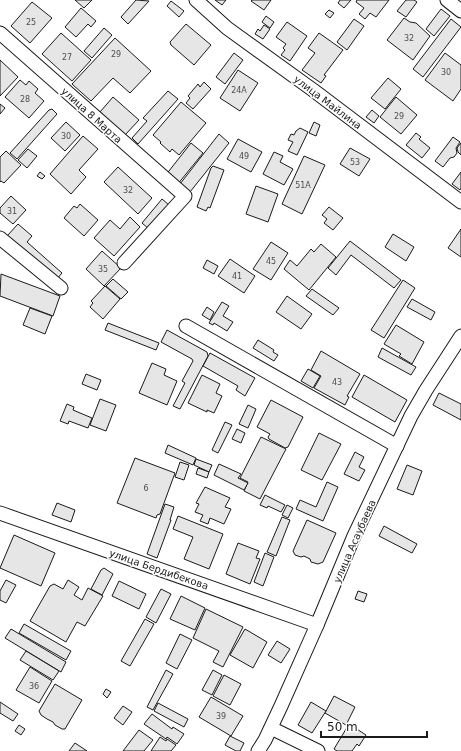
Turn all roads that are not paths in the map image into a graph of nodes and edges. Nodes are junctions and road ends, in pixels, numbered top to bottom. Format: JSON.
{"nodes":[{"id":1,"x":196,"y":0,"type":"edge"},
{"id":2,"x":447,"y":0,"type":"edge"},
{"id":3,"x":461,"y":12,"type":"edge"},
{"id":4,"x":0,"y":33,"type":"edge"},
{"id":5,"x":461,"y":202,"type":"edge"},
{"id":6,"x":0,"y":238,"type":"edge"},
{"id":7,"x":124,"y":263,"type":"dead end"},
{"id":8,"x":61,"y":288,"type":"dead end"},
{"id":9,"x":186,"y":326,"type":"dead end"},
{"id":10,"x":461,"y":336,"type":"edge"},
{"id":11,"x":397,"y":446,"type":"junction"},
{"id":12,"x":0,"y":513,"type":"edge"},
{"id":13,"x":317,"y":625,"type":"junction"},
{"id":14,"x":271,"y":728,"type":"junction"},
{"id":15,"x":258,"y":751,"type":"edge"},
{"id":16,"x":318,"y":751,"type":"edge"}],
"edges":[{"from":1,"to":5,"type":"street","name":"улица Майлина"},
{"from":2,"to":3,"type":"street"},
{"from":4,"to":7,"type":"street","name":"улица 8 Марта"},
{"from":6,"to":8,"type":"street"},
{"from":9,"to":11,"type":"street"},
{"from":10,"to":11,"type":"street","name":"улица Асаубаева"},
{"from":11,"to":13,"type":"street","name":"улица Асаубаева"},
{"from":12,"to":13,"type":"street","name":"улица Бердибекова"},
{"from":13,"to":14,"type":"street","name":"улица Асаубаева"},
{"from":14,"to":15,"type":"street","name":"улица Асаубаева"},
{"from":14,"to":16,"type":"street"}]}
